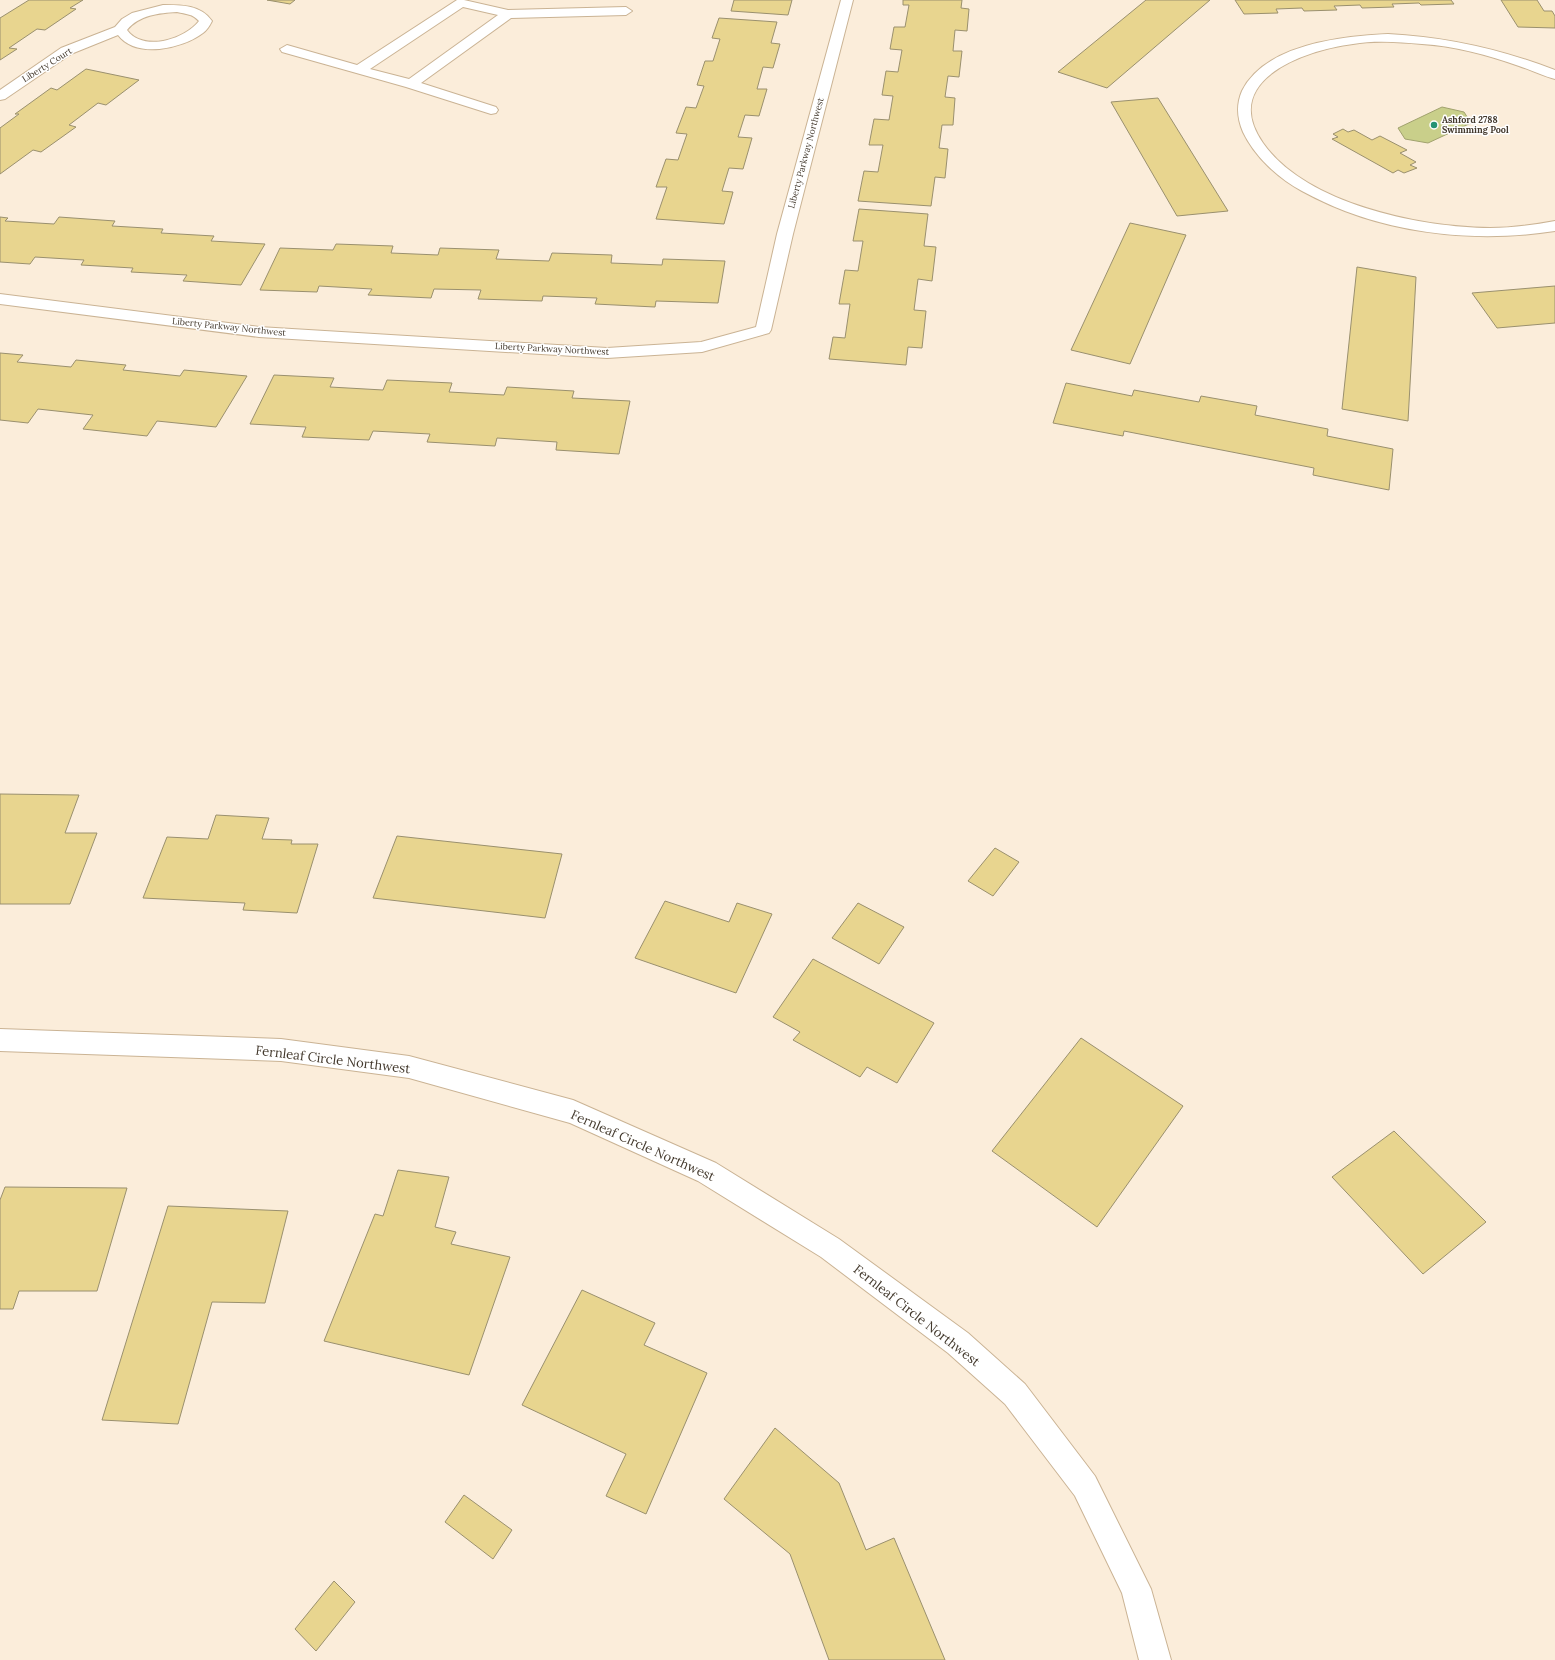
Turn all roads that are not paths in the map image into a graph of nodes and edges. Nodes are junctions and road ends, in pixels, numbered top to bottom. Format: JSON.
{"nodes":[{"id":1,"x":847,"y":0,"type":"edge"},
{"id":2,"x":462,"y":2,"type":"edge"},
{"id":3,"x":626,"y":11,"type":"dead end"},
{"id":4,"x":508,"y":14,"type":"junction"},
{"id":5,"x":120,"y":30,"type":"junction"},
{"id":6,"x":287,"y":49,"type":"dead end"},
{"id":7,"x":359,"y":70,"type":"junction"},
{"id":8,"x":1555,"y":75,"type":"edge"},
{"id":9,"x":411,"y":84,"type":"junction"},
{"id":10,"x":0,"y":96,"type":"edge"},
{"id":11,"x":491,"y":110,"type":"dead end"},
{"id":12,"x":1555,"y":226,"type":"edge"},
{"id":13,"x":0,"y":299,"type":"edge"},
{"id":14,"x":0,"y":1040,"type":"edge"},
{"id":15,"x":1155,"y":1660,"type":"edge"}],
"edges":[{"from":1,"to":13,"type":"street","name":"Liberty Parkway Northwest"},
{"from":2,"to":4,"type":"street"},
{"from":2,"to":7,"type":"street"},
{"from":3,"to":4,"type":"street"},
{"from":4,"to":9,"type":"street"},
{"from":5,"to":5,"type":"street","name":"Liberty Court"},
{"from":5,"to":10,"type":"street","name":"Liberty Court"},
{"from":6,"to":7,"type":"street"},
{"from":7,"to":9,"type":"street"},
{"from":8,"to":12,"type":"street"},
{"from":9,"to":11,"type":"street"},
{"from":14,"to":15,"type":"street","name":"Fernleaf Circle Northwest"}]}
